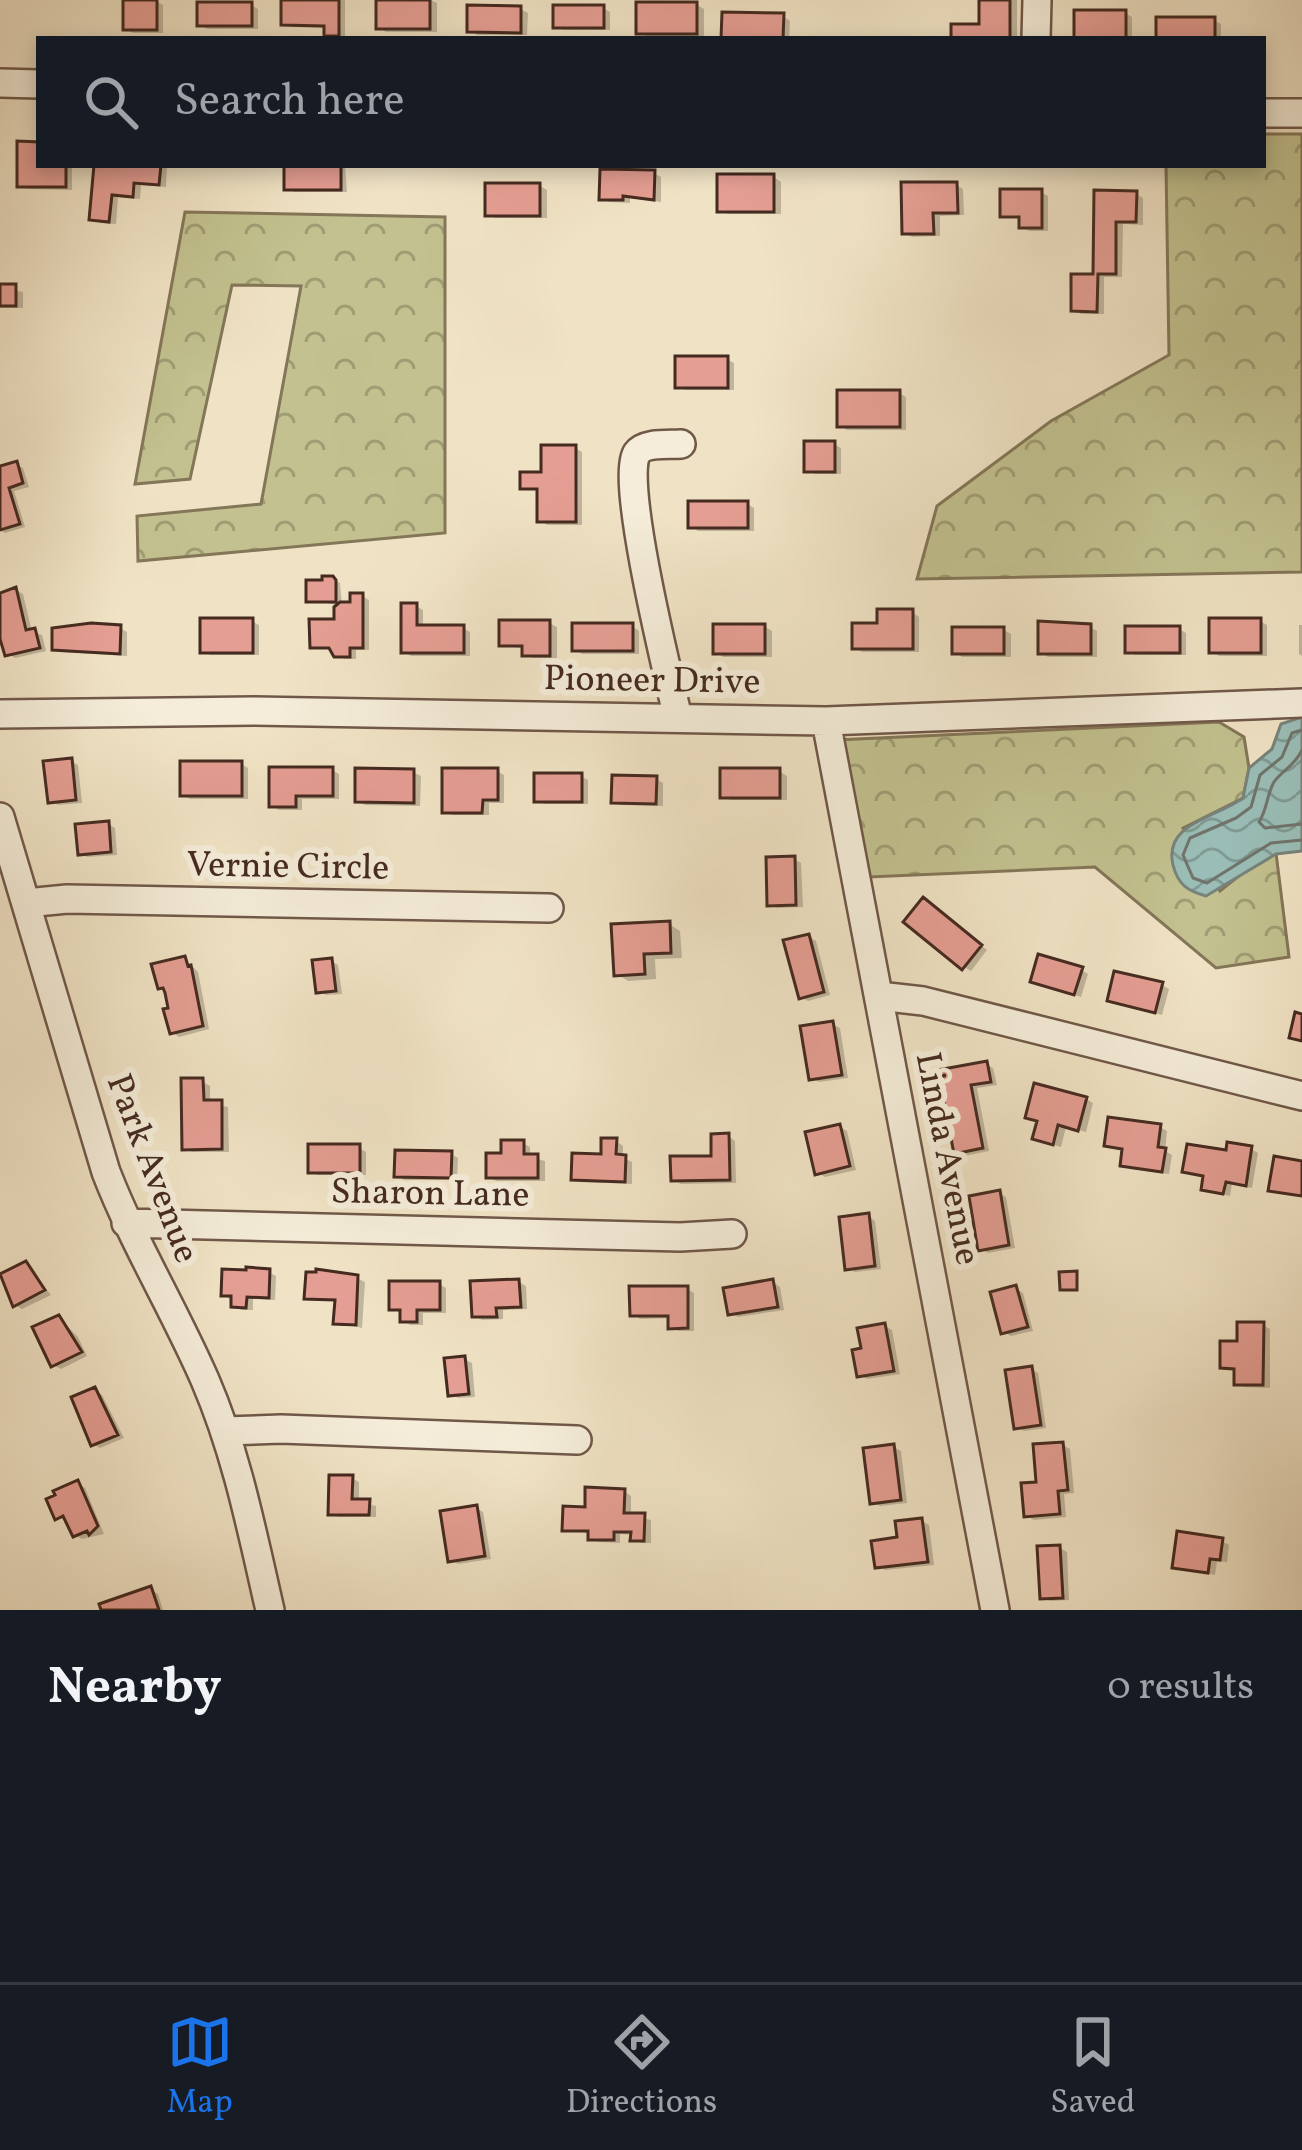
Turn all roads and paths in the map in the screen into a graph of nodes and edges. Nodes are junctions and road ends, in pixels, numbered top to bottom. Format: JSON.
{"nodes":[{"id":1,"x":1036,"y":0,"type":"edge"},
{"id":2,"x":1036,"y":36,"type":"edge"},
{"id":3,"x":0,"y":82,"type":"edge"},
{"id":4,"x":36,"y":84,"type":"edge"},
{"id":5,"x":1302,"y":112,"type":"edge"},
{"id":6,"x":1266,"y":113,"type":"edge"},
{"id":7,"x":681,"y":444,"type":"dead end"},
{"id":8,"x":1302,"y":703,"type":"edge"},
{"id":9,"x":0,"y":714,"type":"edge"},
{"id":10,"x":677,"y":718,"type":"junction"},
{"id":11,"x":826,"y":722,"type":"junction"},
{"id":12,"x":0,"y":817,"type":"edge"},
{"id":13,"x":26,"y":903,"type":"junction"},
{"id":14,"x":550,"y":908,"type":"dead end"},
{"id":15,"x":879,"y":996,"type":"junction"},
{"id":16,"x":1302,"y":1096,"type":"edge"},
{"id":17,"x":126,"y":1223,"type":"junction"},
{"id":18,"x":732,"y":1234,"type":"dead end"},
{"id":19,"x":225,"y":1431,"type":"junction"},
{"id":20,"x":578,"y":1440,"type":"dead end"},
{"id":21,"x":270,"y":1610,"type":"edge"},
{"id":22,"x":995,"y":1610,"type":"edge"}],
"edges":[{"from":1,"to":2,"type":"street"},
{"from":3,"to":4,"type":"street"},
{"from":5,"to":6,"type":"street"},
{"from":7,"to":10,"type":"street"},
{"from":8,"to":11,"type":"street","name":"Pioneer Drive"},
{"from":9,"to":10,"type":"street","name":"Pioneer Drive"},
{"from":10,"to":11,"type":"street","name":"Pioneer Drive"},
{"from":11,"to":15,"type":"street","name":"Linda Avenue"},
{"from":12,"to":13,"type":"street","name":"Park Avenue"},
{"from":13,"to":14,"type":"street","name":"Vernie Circle"},
{"from":13,"to":17,"type":"street","name":"Park Avenue"},
{"from":15,"to":16,"type":"street"},
{"from":15,"to":22,"type":"street","name":"Linda Avenue"},
{"from":17,"to":18,"type":"street","name":"Sharon Lane"},
{"from":17,"to":19,"type":"street","name":"Park Avenue"},
{"from":19,"to":20,"type":"street"},
{"from":19,"to":21,"type":"street","name":"Park Avenue"}]}
